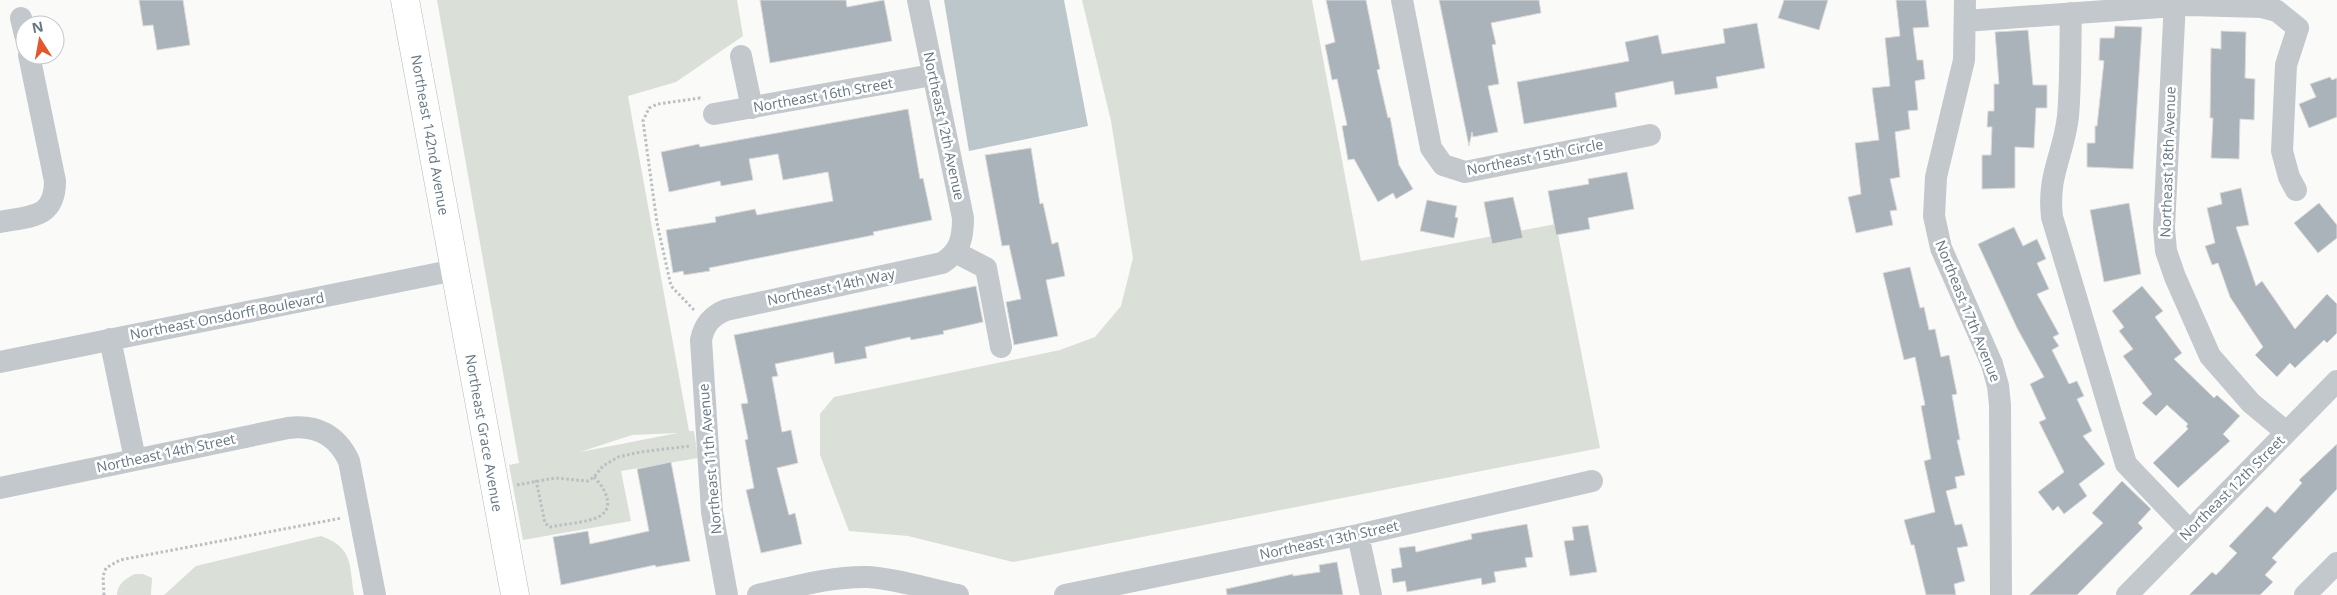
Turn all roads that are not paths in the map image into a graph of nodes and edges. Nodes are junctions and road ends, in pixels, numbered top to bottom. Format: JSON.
{"nodes":[{"id":1,"x":405,"y":0,"type":"edge"},
{"id":2,"x":918,"y":0,"type":"edge"},
{"id":3,"x":1402,"y":0,"type":"edge"},
{"id":4,"x":2175,"y":2,"type":"edge"},
{"id":5,"x":1965,"y":11,"type":"edge"},
{"id":6,"x":2071,"y":13,"type":"junction"},
{"id":7,"x":741,"y":56,"type":"dead end"},
{"id":8,"x":31,"y":65,"type":"edge"},
{"id":9,"x":932,"y":75,"type":"junction"},
{"id":10,"x":752,"y":108,"type":"junction"},
{"id":11,"x":714,"y":114,"type":"road end"},
{"id":12,"x":1650,"y":135,"type":"dead end"},
{"id":13,"x":2296,"y":190,"type":"dead end"},
{"id":14,"x":0,"y":222,"type":"edge"},
{"id":15,"x":956,"y":252,"type":"junction"},
{"id":16,"x":455,"y":270,"type":"junction"},
{"id":17,"x":707,"y":323,"type":"joint"},
{"id":18,"x":110,"y":339,"type":"junction"},
{"id":19,"x":1001,"y":347,"type":"dead end"},
{"id":20,"x":0,"y":362,"type":"edge"},
{"id":21,"x":2337,"y":381,"type":"edge"},
{"id":22,"x":2286,"y":432,"type":"junction"},
{"id":23,"x":135,"y":459,"type":"junction"},
{"id":24,"x":1592,"y":481,"type":"dead end"},
{"id":25,"x":0,"y":488,"type":"edge"},
{"id":26,"x":2189,"y":530,"type":"junction"},
{"id":27,"x":1358,"y":535,"type":"junction"},
{"id":28,"x":2337,"y":563,"type":"edge"},
{"id":29,"x":948,"y":594,"type":"edge"},
{"id":30,"x":374,"y":595,"type":"edge"},
{"id":31,"x":515,"y":595,"type":"edge"},
{"id":32,"x":727,"y":595,"type":"edge"},
{"id":33,"x":758,"y":595,"type":"edge"},
{"id":34,"x":1065,"y":595,"type":"edge"},
{"id":35,"x":1371,"y":595,"type":"edge"},
{"id":36,"x":2001,"y":595,"type":"edge"},
{"id":37,"x":2127,"y":595,"type":"edge"},
{"id":38,"x":2306,"y":595,"type":"edge"}],
"edges":[{"from":1,"to":16,"type":"main road","name":"Northeast 142nd Avenue"},
{"from":2,"to":9,"type":"street","name":"Northeast 12th Avenue"},
{"from":3,"to":12,"type":"street","name":"Northeast 15th Circle"},
{"from":4,"to":6,"type":"street"},
{"from":4,"to":13,"type":"street"},
{"from":4,"to":22,"type":"street","name":"Northeast 18th Avenue"},
{"from":5,"to":6,"type":"street"},
{"from":5,"to":36,"type":"street","name":"Northeast 17th Avenue"},
{"from":6,"to":26,"type":"street"},
{"from":7,"to":10,"type":"street"},
{"from":8,"to":14,"type":"street"},
{"from":9,"to":10,"type":"street","name":"Northeast 16th Street"},
{"from":9,"to":15,"type":"street","name":"Northeast 12th Avenue"},
{"from":10,"to":11,"type":"street","name":"Northeast 16th Street"},
{"from":15,"to":17,"type":"street","name":"Northeast 14th Way"},
{"from":15,"to":19,"type":"street"},
{"from":16,"to":18,"type":"street","name":"Northeast Onsdorff Boulevard"},
{"from":16,"to":31,"type":"main road","name":"Northeast Grace Avenue"},
{"from":17,"to":32,"type":"street","name":"Northeast 11th Avenue"},
{"from":18,"to":20,"type":"street","name":"Northeast Onsdorff Boulevard"},
{"from":18,"to":23,"type":"street"},
{"from":21,"to":22,"type":"street","name":"Northeast 12th Street"},
{"from":22,"to":26,"type":"street","name":"Northeast 12th Street"},
{"from":23,"to":25,"type":"street","name":"Northeast 14th Street"},
{"from":23,"to":30,"type":"street","name":"Northeast 14th Street"},
{"from":24,"to":27,"type":"street","name":"Northeast 13th Street"},
{"from":26,"to":37,"type":"street","name":"Northeast 12th Street"},
{"from":27,"to":34,"type":"street","name":"Northeast 13th Street"},
{"from":27,"to":35,"type":"street"},
{"from":28,"to":38,"type":"street"},
{"from":29,"to":33,"type":"street"}]}
